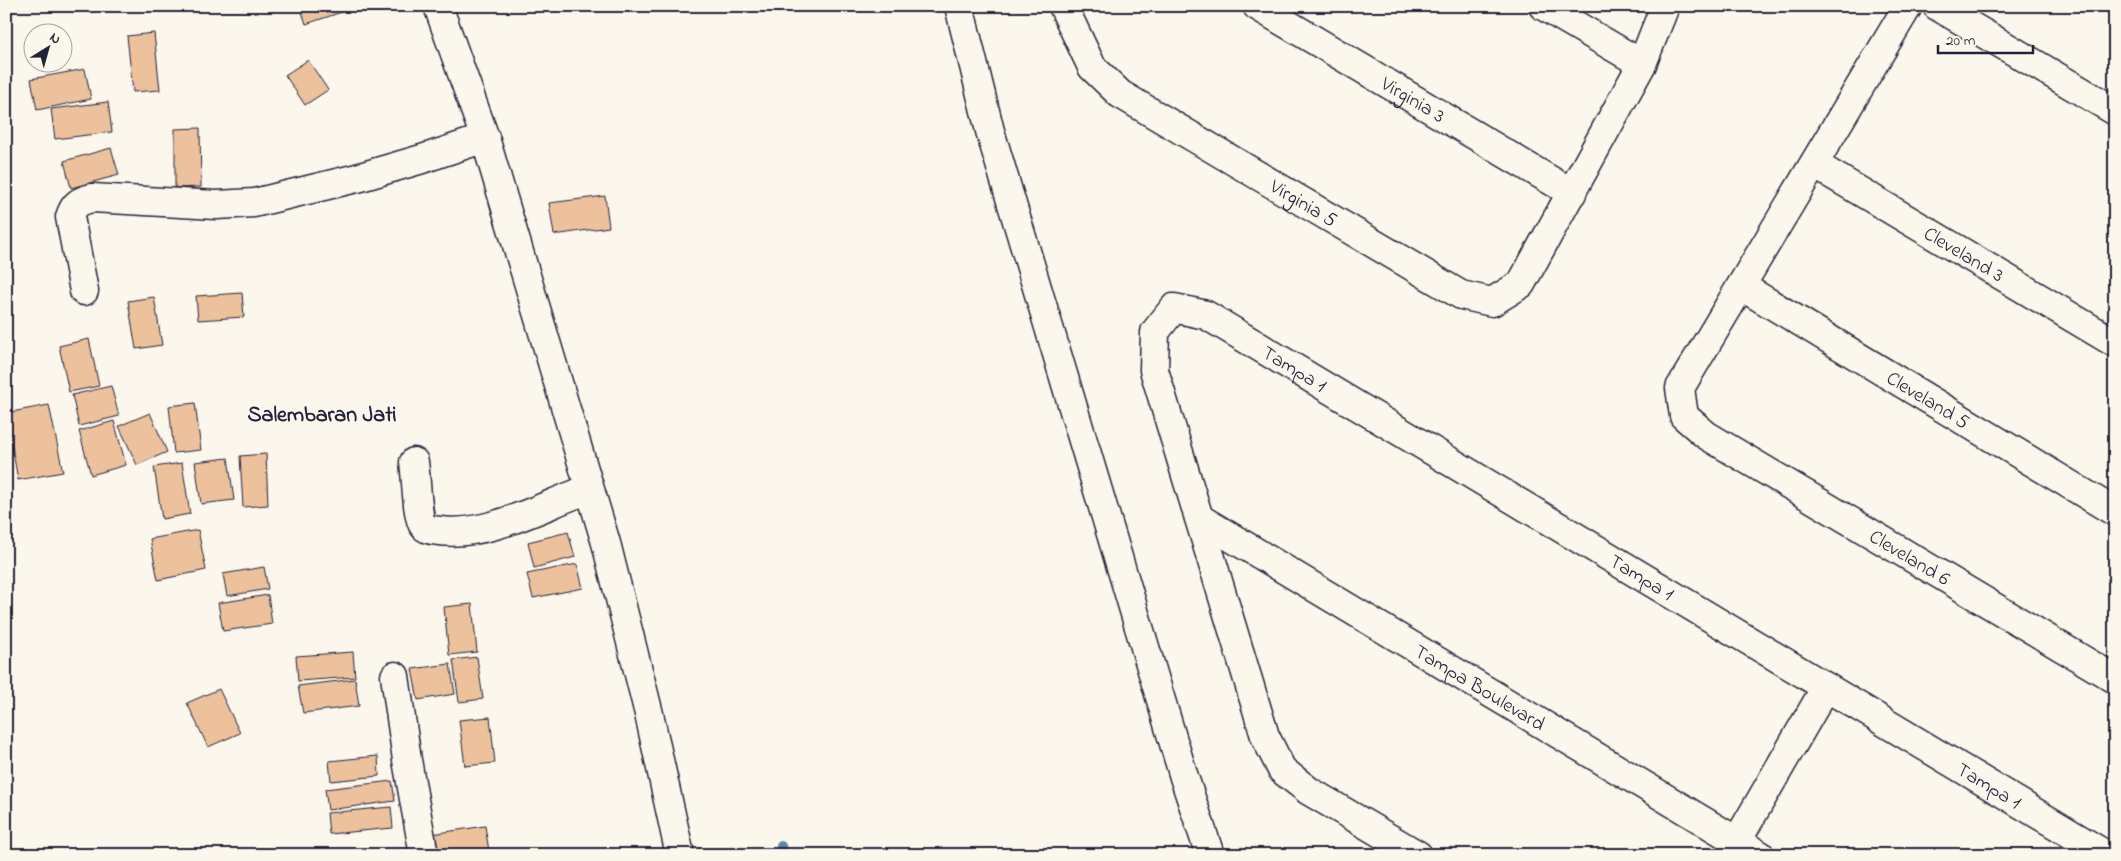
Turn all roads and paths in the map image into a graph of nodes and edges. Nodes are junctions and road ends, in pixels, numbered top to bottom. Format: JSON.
{"nodes":[{"id":1,"x":438,"y":6,"type":"edge"},
{"id":2,"x":959,"y":6,"type":"edge"},
{"id":3,"x":1063,"y":6,"type":"edge"},
{"id":4,"x":1257,"y":6,"type":"edge"},
{"id":5,"x":1542,"y":6,"type":"edge"},
{"id":6,"x":1665,"y":6,"type":"edge"},
{"id":7,"x":1908,"y":6,"type":"edge"},
{"id":8,"x":1937,"y":6,"type":"edge"},
{"id":9,"x":1642,"y":64,"type":"junction"},
{"id":10,"x":2115,"y":111,"type":"edge"},
{"id":11,"x":485,"y":138,"type":"junction"},
{"id":12,"x":1814,"y":164,"type":"junction"},
{"id":13,"x":1572,"y":192,"type":"junction"},
{"id":14,"x":1741,"y":286,"type":"junction"},
{"id":15,"x":84,"y":291,"type":"dead end"},
{"id":16,"x":2115,"y":343,"type":"edge"},
{"id":17,"x":414,"y":462,"type":"dead end"},
{"id":18,"x":589,"y":489,"type":"junction"},
{"id":19,"x":2115,"y":512,"type":"edge"},
{"id":20,"x":1199,"y":518,"type":"junction"},
{"id":21,"x":395,"y":676,"type":"dead end"},
{"id":22,"x":2115,"y":679,"type":"edge"},
{"id":23,"x":1826,"y":687,"type":"junction"},
{"id":24,"x":1733,"y":848,"type":"edge"},
{"id":25,"x":424,"y":855,"type":"edge"},
{"id":26,"x":680,"y":855,"type":"edge"},
{"id":27,"x":1210,"y":855,"type":"edge"},
{"id":28,"x":1418,"y":855,"type":"edge"},
{"id":29,"x":1760,"y":855,"type":"edge"},
{"id":30,"x":2106,"y":855,"type":"edge"}],
"edges":[{"from":1,"to":11,"type":"street"},
{"from":2,"to":27,"type":"street"},
{"from":3,"to":13,"type":"street","name":"Virginia 5"},
{"from":4,"to":13,"type":"street","name":"Virginia 3"},
{"from":5,"to":9,"type":"street"},
{"from":6,"to":9,"type":"street"},
{"from":7,"to":12,"type":"street","name":"Cleveland 6"},
{"from":8,"to":10,"type":"street"},
{"from":9,"to":13,"type":"street"},
{"from":11,"to":15,"type":"street"},
{"from":11,"to":18,"type":"street"},
{"from":12,"to":14,"type":"street","name":"Cleveland 6"},
{"from":12,"to":16,"type":"street","name":"Cleveland 3"},
{"from":14,"to":19,"type":"street","name":"Cleveland 5"},
{"from":14,"to":22,"type":"street","name":"Cleveland 6"},
{"from":17,"to":18,"type":"street"},
{"from":18,"to":26,"type":"street"},
{"from":20,"to":23,"type":"street","name":"Tampa 1"},
{"from":20,"to":24,"type":"street","name":"Tampa Boulevard"},
{"from":20,"to":28,"type":"street"},
{"from":21,"to":25,"type":"street"},
{"from":23,"to":24,"type":"street"},
{"from":23,"to":30,"type":"street","name":"Tampa 1"},
{"from":24,"to":29,"type":"street","name":"Tampa Boulevard"}]}
